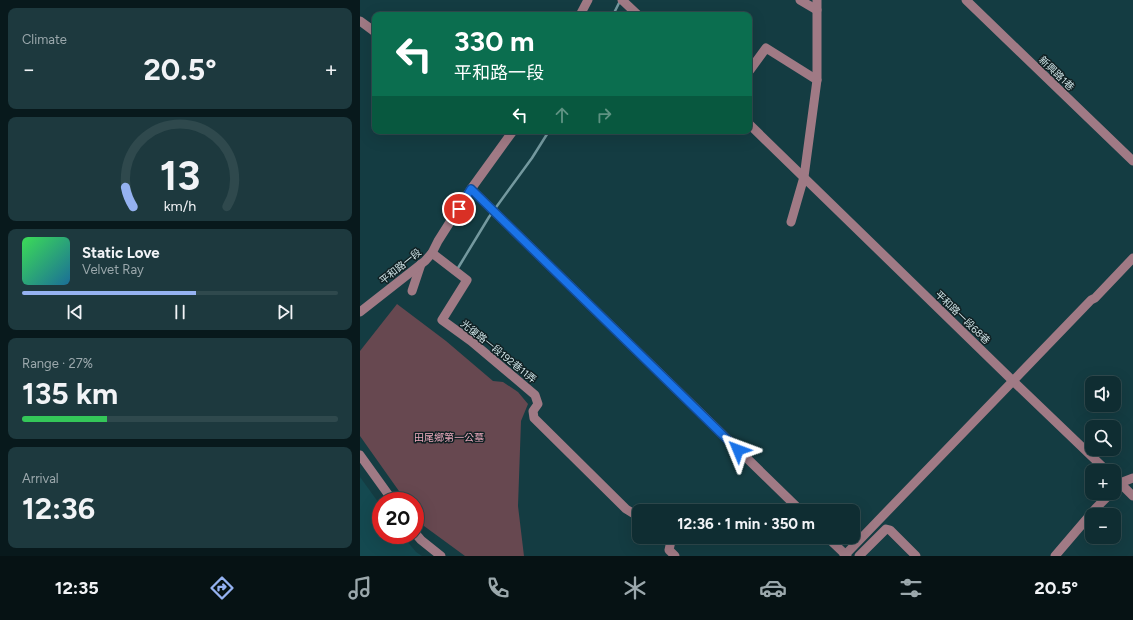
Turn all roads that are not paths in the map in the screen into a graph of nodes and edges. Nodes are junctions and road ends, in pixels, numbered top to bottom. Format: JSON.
{"nodes":[{"id":1,"x":588,"y":0,"type":"edge"},
{"id":2,"x":622,"y":0,"type":"edge"},
{"id":3,"x":800,"y":0,"type":"edge"},
{"id":4,"x":817,"y":0,"type":"edge"},
{"id":5,"x":966,"y":0,"type":"edge"},
{"id":6,"x":817,"y":10,"type":"junction"},
{"id":7,"x":582,"y":12,"type":"edge"},
{"id":8,"x":635,"y":12,"type":"edge"},
{"id":9,"x":360,"y":21,"type":"edge"},
{"id":10,"x":372,"y":30,"type":"edge"},
{"id":11,"x":752,"y":67,"type":"edge"},
{"id":12,"x":817,"y":80,"type":"junction"},
{"id":13,"x":752,"y":127,"type":"edge"},
{"id":14,"x":509,"y":134,"type":"edge"},
{"id":15,"x":1133,"y":161,"type":"edge"},
{"id":16,"x":804,"y":177,"type":"junction"},
{"id":17,"x":471,"y":189,"type":"junction"},
{"id":18,"x":792,"y":222,"type":"dead end"},
{"id":19,"x":432,"y":253,"type":"junction"},
{"id":20,"x":1133,"y":258,"type":"edge"},
{"id":21,"x":421,"y":264,"type":"junction"},
{"id":22,"x":412,"y":291,"type":"dead end"},
{"id":23,"x":360,"y":312,"type":"edge"},
{"id":24,"x":1013,"y":381,"type":"junction"},
{"id":25,"x":360,"y":456,"type":"edge"},
{"id":26,"x":1100,"y":464,"type":"edge"},
{"id":27,"x":1133,"y":478,"type":"edge"},
{"id":28,"x":1121,"y":482,"type":"edge"},
{"id":29,"x":1121,"y":487,"type":"edge"},
{"id":30,"x":386,"y":492,"type":"edge"},
{"id":31,"x":1133,"y":496,"type":"edge"},
{"id":32,"x":1104,"y":500,"type":"edge"},
{"id":33,"x":794,"y":504,"type":"edge"},
{"id":34,"x":632,"y":513,"type":"edge"},
{"id":35,"x":424,"y":542,"type":"edge"},
{"id":36,"x":670,"y":544,"type":"edge"},
{"id":37,"x":834,"y":544,"type":"edge"},
{"id":38,"x":441,"y":556,"type":"edge"},
{"id":39,"x":675,"y":556,"type":"edge"},
{"id":40,"x":845,"y":556,"type":"edge"},
{"id":41,"x":859,"y":556,"type":"edge"},
{"id":42,"x":916,"y":556,"type":"edge"},
{"id":43,"x":1055,"y":556,"type":"edge"}],
"edges":[{"from":1,"to":7,"type":"street"},
{"from":2,"to":8,"type":"street"},
{"from":3,"to":6,"type":"street"},
{"from":4,"to":6,"type":"street"},
{"from":5,"to":15,"type":"street","name":"新興路1巷"},
{"from":6,"to":12,"type":"street"},
{"from":9,"to":10,"type":"street"},
{"from":11,"to":12,"type":"street"},
{"from":12,"to":16,"type":"street"},
{"from":13,"to":16,"type":"street","name":"平和路一段68巷"},
{"from":14,"to":17,"type":"street","name":"平和路一段"},
{"from":16,"to":18,"type":"street"},
{"from":16,"to":24,"type":"street","name":"平和路一段68巷"},
{"from":17,"to":19,"type":"street","name":"平和路一段"},
{"from":17,"to":33,"type":"street"},
{"from":19,"to":21,"type":"street","name":"平和路一段"},
{"from":19,"to":34,"type":"street","name":"光復路一段192巷11弄"},
{"from":20,"to":24,"type":"street"},
{"from":21,"to":22,"type":"street"},
{"from":21,"to":23,"type":"street","name":"平和路一段"},
{"from":24,"to":26,"type":"street","name":"平和路一段68巷"},
{"from":24,"to":40,"type":"street"},
{"from":25,"to":30,"type":"street"},
{"from":27,"to":28,"type":"street"},
{"from":29,"to":31,"type":"street"},
{"from":32,"to":43,"type":"street"},
{"from":35,"to":38,"type":"street"},
{"from":36,"to":39,"type":"street"},
{"from":37,"to":40,"type":"street"},
{"from":41,"to":42,"type":"street"}]}
